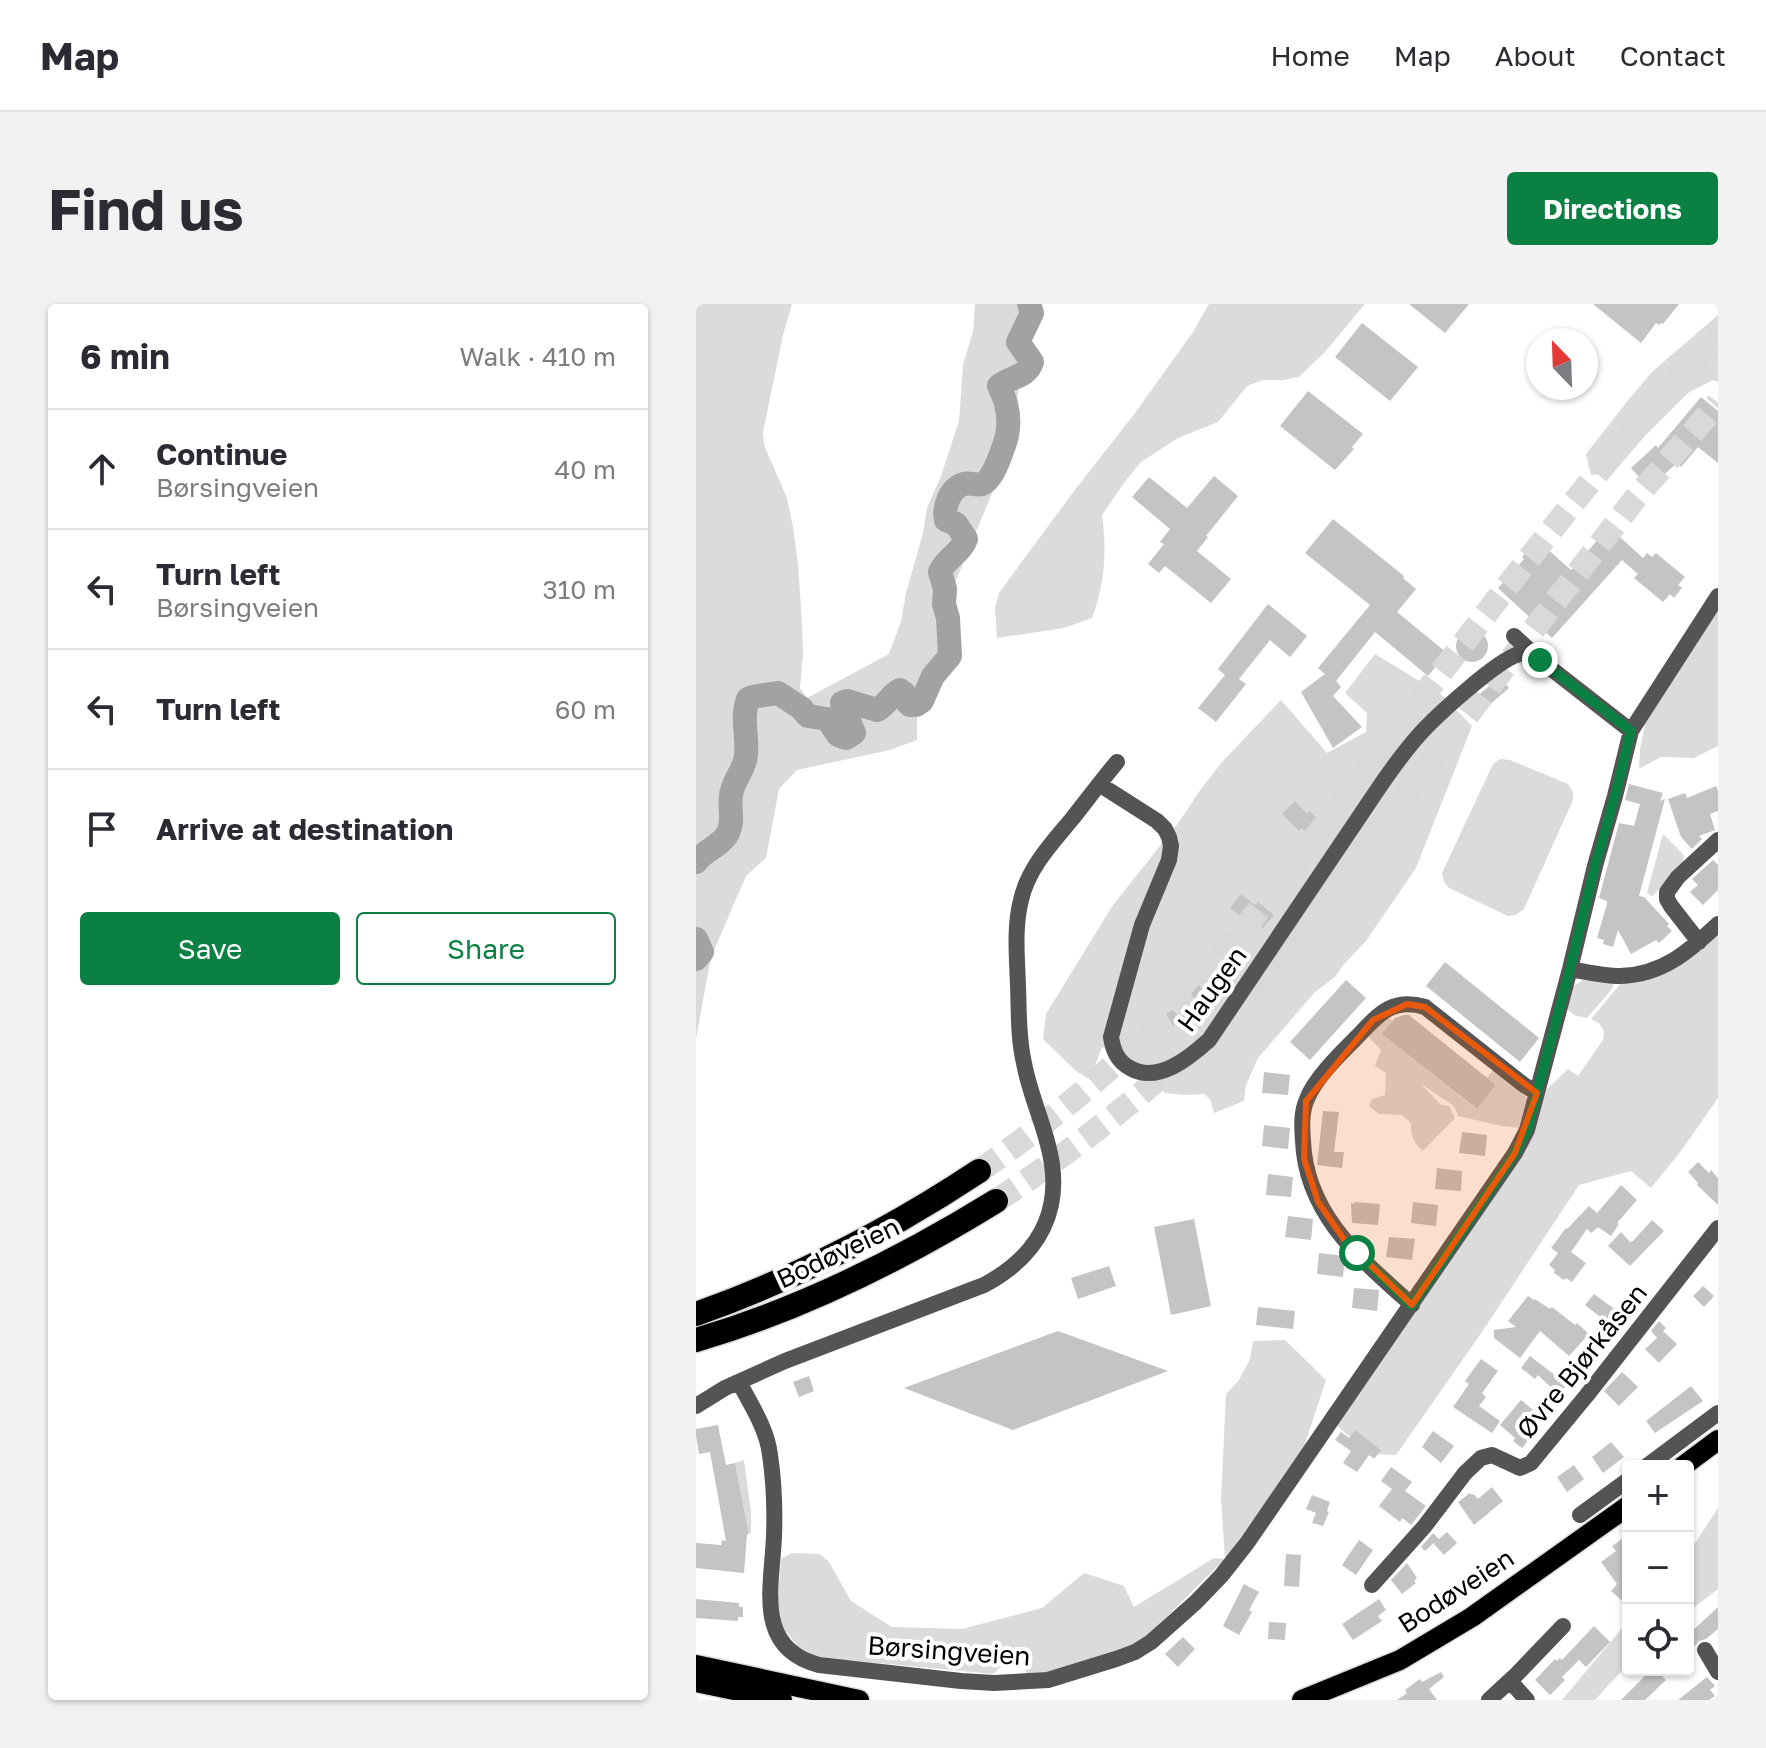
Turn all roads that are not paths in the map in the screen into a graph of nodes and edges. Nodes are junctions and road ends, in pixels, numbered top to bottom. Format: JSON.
{"nodes":[{"id":1,"x":1718,"y":596,"type":"edge"},
{"id":2,"x":1514,"y":636,"type":"dead end"},
{"id":3,"x":1531,"y":653,"type":"junction"},
{"id":4,"x":1631,"y":731,"type":"junction"},
{"id":5,"x":1117,"y":762,"type":"dead end"},
{"id":6,"x":1099,"y":784,"type":"junction"},
{"id":7,"x":1718,"y":840,"type":"edge"},
{"id":8,"x":1718,"y":924,"type":"edge"},
{"id":9,"x":1699,"y":942,"type":"junction"},
{"id":10,"x":1570,"y":969,"type":"junction"},
{"id":11,"x":1537,"y":1093,"type":"junction"},
{"id":12,"x":979,"y":1171,"type":"tunnel mouth"},
{"id":13,"x":996,"y":1201,"type":"tunnel mouth"},
{"id":14,"x":1718,"y":1228,"type":"edge"},
{"id":15,"x":1412,"y":1305,"type":"junction"},
{"id":16,"x":696,"y":1314,"type":"edge"},
{"id":17,"x":696,"y":1340,"type":"edge"},
{"id":18,"x":739,"y":1382,"type":"junction"},
{"id":19,"x":696,"y":1406,"type":"edge"},
{"id":20,"x":1718,"y":1413,"type":"edge"},
{"id":21,"x":1718,"y":1440,"type":"edge"},
{"id":22,"x":1655,"y":1460,"type":"edge"},
{"id":23,"x":1691,"y":1460,"type":"edge"},
{"id":24,"x":1622,"y":1484,"type":"edge"},
{"id":25,"x":1622,"y":1510,"type":"edge"},
{"id":26,"x":1580,"y":1515,"type":"dead end"},
{"id":27,"x":1372,"y":1585,"type":"dead end"},
{"id":28,"x":1563,"y":1626,"type":"dead end"},
{"id":29,"x":1705,"y":1650,"type":"dead end"},
{"id":30,"x":696,"y":1665,"type":"edge"},
{"id":31,"x":1718,"y":1672,"type":"edge"},
{"id":32,"x":1510,"y":1681,"type":"junction"},
{"id":33,"x":696,"y":1682,"type":"edge"},
{"id":34,"x":782,"y":1700,"type":"edge"},
{"id":35,"x":859,"y":1700,"type":"edge"},
{"id":36,"x":1302,"y":1700,"type":"edge"},
{"id":37,"x":1489,"y":1700,"type":"edge"},
{"id":38,"x":1527,"y":1700,"type":"edge"}],
"edges":[{"from":1,"to":4,"type":"street","name":"Børsingveien"},
{"from":2,"to":3,"type":"street"},
{"from":3,"to":4,"type":"street"},
{"from":3,"to":6,"type":"street","name":"Haugen"},
{"from":4,"to":10,"type":"street","name":"Børsingveien"},
{"from":5,"to":6,"type":"street"},
{"from":6,"to":18,"type":"street"},
{"from":7,"to":9,"type":"street"},
{"from":8,"to":9,"type":"street"},
{"from":9,"to":10,"type":"street"},
{"from":10,"to":11,"type":"street","name":"Børsingveien"},
{"from":11,"to":15,"type":"street","name":"Børsingveien"},
{"from":11,"to":15,"type":"street"},
{"from":12,"to":16,"type":"highway","name":"Bodøveien"},
{"from":13,"to":17,"type":"highway","name":"Bodøveien"},
{"from":14,"to":27,"type":"street","name":"Øvre Bjørkåsen"},
{"from":15,"to":18,"type":"street","name":"Børsingveien"},
{"from":18,"to":19,"type":"street"},
{"from":20,"to":22,"type":"street"},
{"from":21,"to":23,"type":"main road"},
{"from":24,"to":26,"type":"street"},
{"from":25,"to":36,"type":"main road","name":"Bodøveien"},
{"from":28,"to":32,"type":"street"},
{"from":29,"to":31,"type":"street"},
{"from":30,"to":35,"type":"main road"},
{"from":32,"to":37,"type":"street"},
{"from":32,"to":38,"type":"street"},
{"from":33,"to":34,"type":"main road"}]}
